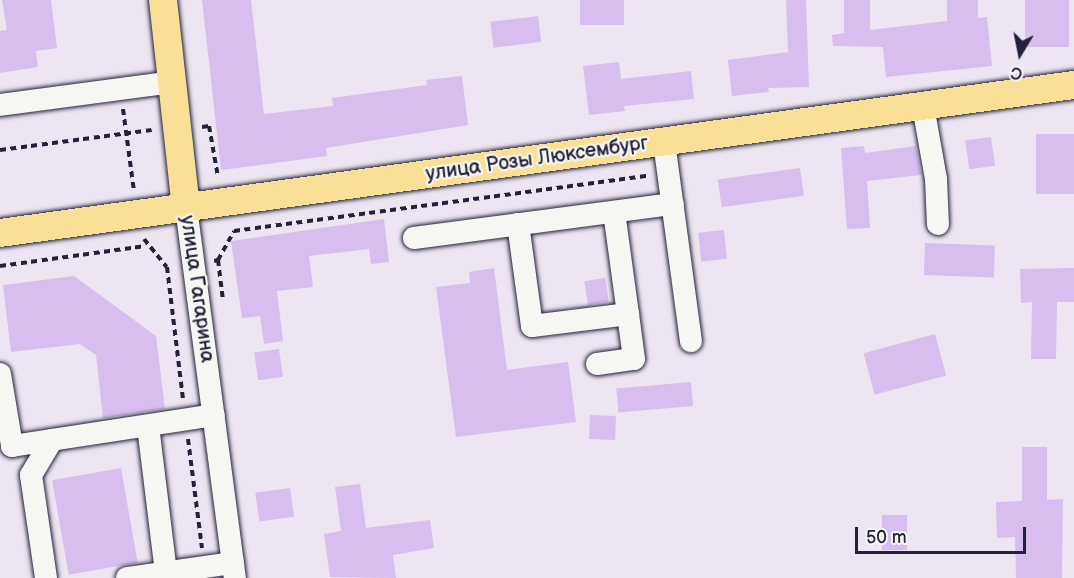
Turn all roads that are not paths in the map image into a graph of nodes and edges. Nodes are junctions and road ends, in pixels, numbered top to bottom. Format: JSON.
{"nodes":[{"id":1,"x":163,"y":0,"type":"edge"},
{"id":2,"x":172,"y":82,"type":"junction"},
{"id":3,"x":1074,"y":85,"type":"edge"},
{"id":4,"x":0,"y":105,"type":"edge"},
{"id":5,"x":923,"y":105,"type":"junction"},
{"id":6,"x":664,"y":142,"type":"junction"},
{"id":7,"x":673,"y":204,"type":"junction"},
{"id":8,"x":186,"y":207,"type":"junction"},
{"id":9,"x":614,"y":212,"type":"junction"},
{"id":10,"x":518,"y":224,"type":"junction"},
{"id":11,"x":938,"y":224,"type":"dead end"},
{"id":12,"x":0,"y":233,"type":"edge"},
{"id":13,"x":414,"y":238,"type":"dead end"},
{"id":14,"x":628,"y":314,"type":"junction"},
{"id":15,"x":691,"y":341,"type":"dead end"},
{"id":16,"x":597,"y":364,"type":"dead end"},
{"id":17,"x":0,"y":374,"type":"edge"},
{"id":18,"x":214,"y":415,"type":"junction"},
{"id":19,"x":148,"y":426,"type":"junction"},
{"id":20,"x":52,"y":440,"type":"junction"},
{"id":21,"x":234,"y":571,"type":"edge"},
{"id":22,"x":166,"y":572,"type":"junction"},
{"id":23,"x":46,"y":578,"type":"edge"},
{"id":24,"x":127,"y":578,"type":"edge"}],
"edges":[{"from":1,"to":2,"type":"main road","name":"улица Гагарина"},
{"from":2,"to":4,"type":"street"},
{"from":2,"to":8,"type":"main road","name":"улица Гагарина"},
{"from":3,"to":5,"type":"main road","name":"улица Розы Люксембург"},
{"from":5,"to":6,"type":"main road","name":"улица Розы Люксембург"},
{"from":5,"to":11,"type":"street"},
{"from":6,"to":7,"type":"street"},
{"from":6,"to":8,"type":"main road","name":"улица Розы Люксембург"},
{"from":7,"to":9,"type":"street"},
{"from":7,"to":15,"type":"street"},
{"from":8,"to":12,"type":"main road","name":"улица Розы Люксембург"},
{"from":8,"to":18,"type":"street","name":"улица Гагарина"},
{"from":9,"to":10,"type":"street"},
{"from":9,"to":14,"type":"street"},
{"from":10,"to":13,"type":"street"},
{"from":10,"to":14,"type":"street"},
{"from":14,"to":16,"type":"street"},
{"from":17,"to":20,"type":"street"},
{"from":18,"to":19,"type":"street"},
{"from":18,"to":21,"type":"street","name":"улица Гагарина"},
{"from":19,"to":20,"type":"street"},
{"from":19,"to":22,"type":"street"},
{"from":20,"to":23,"type":"street"},
{"from":21,"to":22,"type":"street"},
{"from":22,"to":24,"type":"street"}]}
